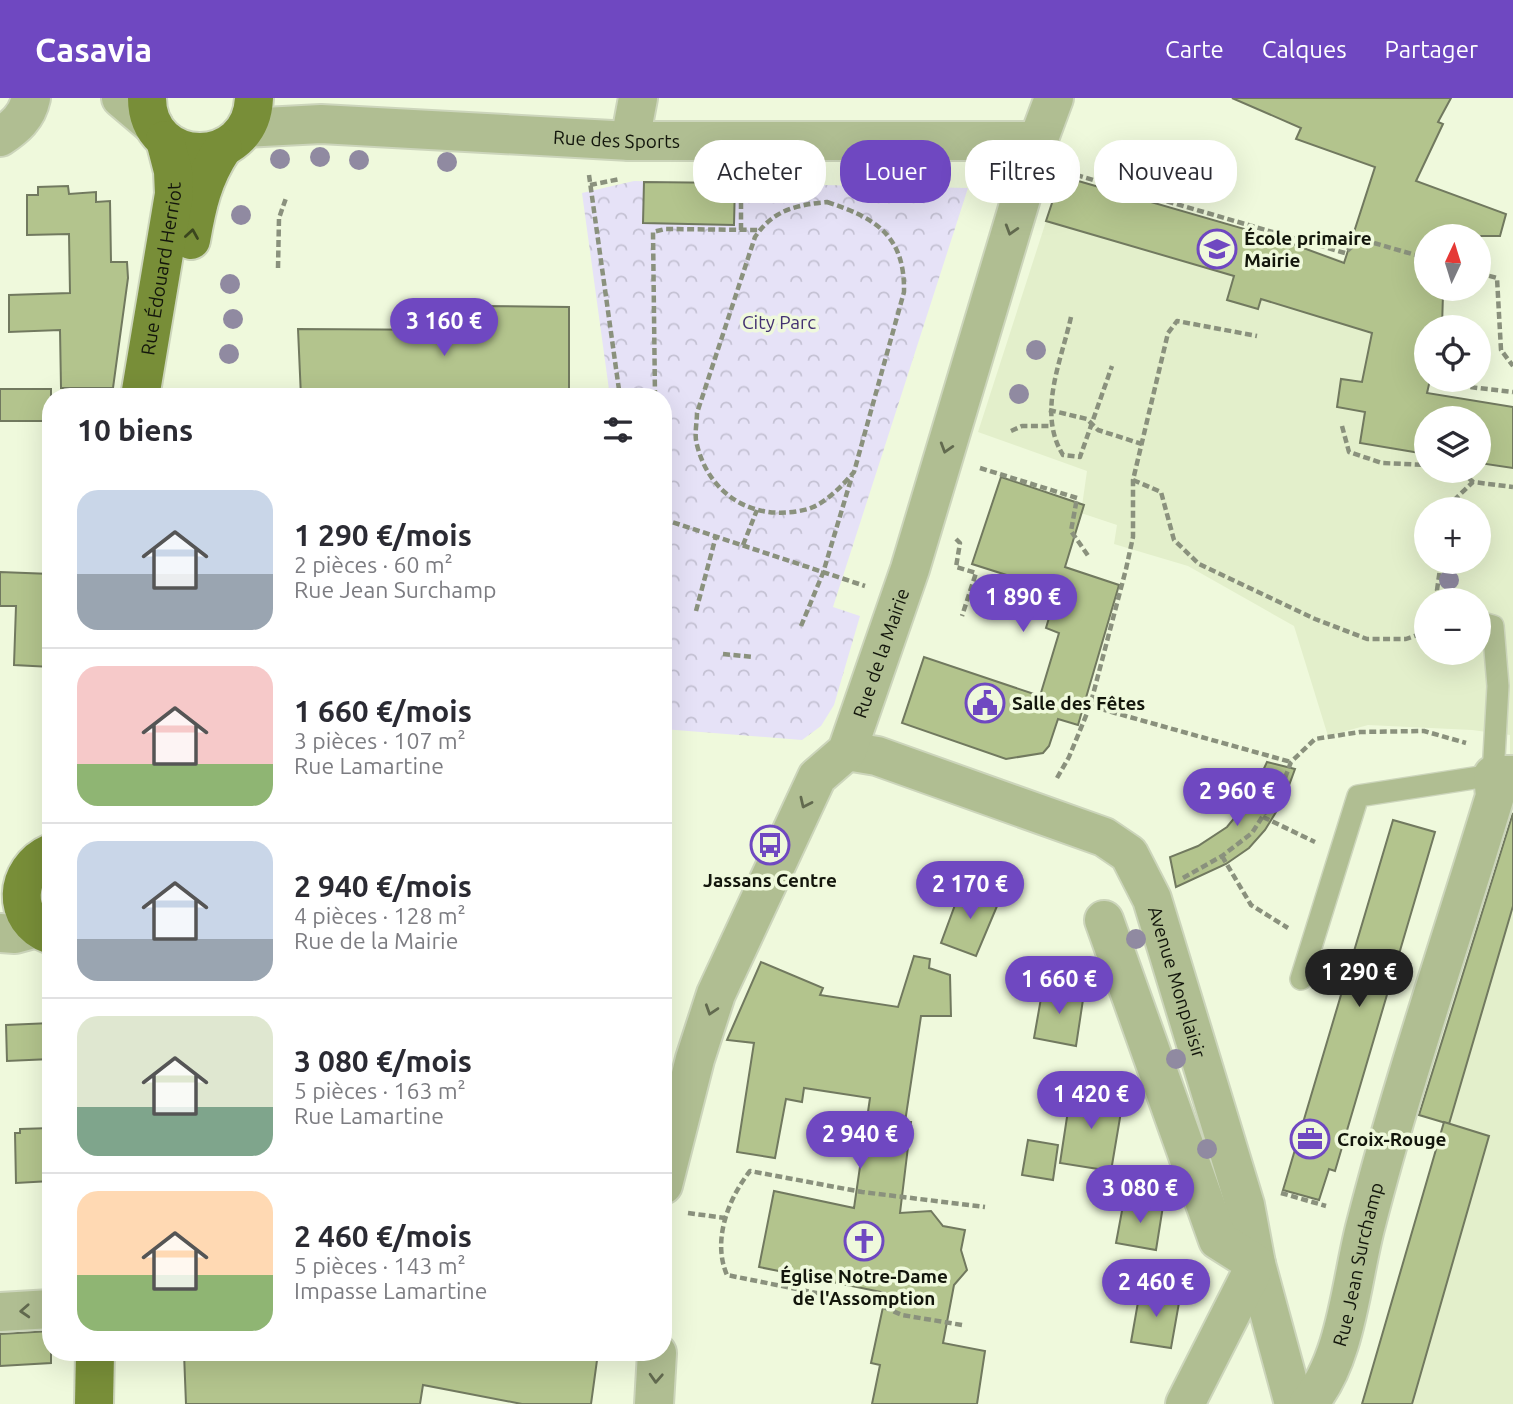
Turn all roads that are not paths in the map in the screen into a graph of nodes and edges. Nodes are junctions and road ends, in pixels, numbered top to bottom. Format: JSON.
{"nodes":[{"id":1,"x":31,"y":98,"type":"edge"},
{"id":2,"x":121,"y":98,"type":"edge"},
{"id":3,"x":277,"y":98,"type":"edge"},
{"id":4,"x":638,"y":98,"type":"edge"},
{"id":5,"x":1054,"y":98,"type":"edge"},
{"id":6,"x":156,"y":121,"type":"edge"},
{"id":7,"x":321,"y":124,"type":"junction"},
{"id":8,"x":241,"y":125,"type":"edge"},
{"id":9,"x":0,"y":137,"type":"edge"},
{"id":10,"x":1048,"y":140,"type":"edge"},
{"id":11,"x":965,"y":156,"type":"edge"},
{"id":12,"x":630,"y":159,"type":"junction"},
{"id":13,"x":1030,"y":203,"type":"edge"},
{"id":14,"x":142,"y":388,"type":"edge"},
{"id":15,"x":165,"y":388,"type":"edge"},
{"id":16,"x":1491,"y":625,"type":"edge"},
{"id":17,"x":847,"y":751,"type":"junction"},
{"id":18,"x":1500,"y":767,"type":"edge"},
{"id":19,"x":42,"y":858,"type":"edge"},
{"id":20,"x":11,"y":890,"type":"edge"},
{"id":21,"x":1104,"y":920,"type":"dead end"},
{"id":22,"x":29,"y":932,"type":"edge"},
{"id":23,"x":1301,"y":979,"type":"dead end"},
{"id":24,"x":673,"y":1198,"type":"edge"},
{"id":25,"x":1256,"y":1264,"type":"junction"},
{"id":26,"x":42,"y":1310,"type":"edge"},
{"id":27,"x":0,"y":1312,"type":"edge"},
{"id":28,"x":94,"y":1361,"type":"edge"},
{"id":29,"x":116,"y":1361,"type":"edge"},
{"id":30,"x":657,"y":1361,"type":"edge"},
{"id":31,"x":94,"y":1404,"type":"edge"},
{"id":32,"x":116,"y":1404,"type":"edge"},
{"id":33,"x":654,"y":1404,"type":"edge"},
{"id":34,"x":1185,"y":1404,"type":"edge"},
{"id":35,"x":1294,"y":1404,"type":"edge"},
{"id":36,"x":1308,"y":1404,"type":"edge"}],
"edges":[{"from":1,"to":9,"type":"street"},
{"from":2,"to":6,"type":"street"},
{"from":3,"to":7,"type":"street","name":"Rue des Sports"},
{"from":4,"to":12,"type":"street"},
{"from":5,"to":10,"type":"street","name":"Rue de la Mairie"},
{"from":6,"to":8,"type":"main road"},
{"from":6,"to":14,"type":"main road","name":"Rue Édouard Herriot"},
{"from":7,"to":8,"type":"street","name":"Rue des Sports"},
{"from":7,"to":12,"type":"street","name":"Rue des Sports"},
{"from":15,"to":8,"type":"main road","name":"Rue Édouard Herriot","one_way":true},
{"from":11,"to":12,"type":"street","name":"Rue des Sports"},
{"from":13,"to":17,"type":"street","name":"Rue de la Mairie","one_way":true},
{"from":16,"to":18,"type":"lane"},
{"from":17,"to":24,"type":"street","name":"Rue de la Mairie","one_way":true},
{"from":17,"to":25,"type":"street","name":"Avenue Monplaisir"},
{"from":18,"to":23,"type":"lane"},
{"from":18,"to":36,"type":"street","name":"Rue Jean Surchamp"},
{"from":19,"to":20,"type":"main road"},
{"from":20,"to":22,"type":"main road"},
{"from":21,"to":25,"type":"street"},
{"from":25,"to":34,"type":"street"},
{"from":25,"to":35,"type":"street","name":"Avenue Monplaisir"},
{"from":26,"to":27,"type":"street","one_way":true},
{"from":28,"to":31,"type":"main road"},
{"from":29,"to":32,"type":"main road"},
{"from":30,"to":33,"type":"street","one_way":true}]}
